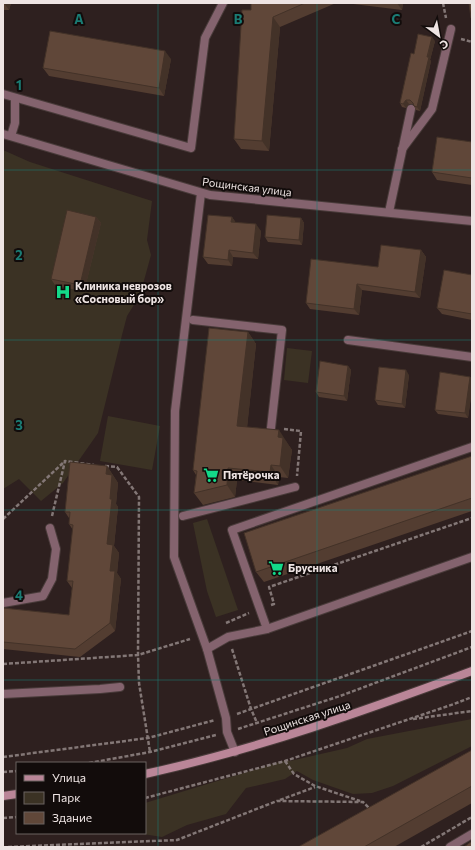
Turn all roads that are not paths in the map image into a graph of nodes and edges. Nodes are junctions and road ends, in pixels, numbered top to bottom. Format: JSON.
{"nodes":[{"id":1,"x":223,"y":3,"type":"edge"},
{"id":2,"x":451,"y":29,"type":"dead end"},
{"id":3,"x":3,"y":94,"type":"edge"},
{"id":4,"x":15,"y":99,"type":"junction"},
{"id":5,"x":411,"y":109,"type":"edge"},
{"id":6,"x":7,"y":135,"type":"edge"},
{"id":7,"x":402,"y":149,"type":"junction"},
{"id":8,"x":201,"y":193,"type":"junction"},
{"id":9,"x":389,"y":212,"type":"junction"},
{"id":10,"x":472,"y":221,"type":"edge"},
{"id":11,"x":193,"y":320,"type":"dead end"},
{"id":12,"x":348,"y":340,"type":"dead end"},
{"id":13,"x":472,"y":357,"type":"edge"},
{"id":14,"x":271,"y":428,"type":"edge"},
{"id":15,"x":472,"y":447,"type":"edge"},
{"id":16,"x":296,"y":487,"type":"road end"},
{"id":17,"x":183,"y":516,"type":"dead end"},
{"id":18,"x":50,"y":528,"type":"road end"},
{"id":19,"x":472,"y":557,"type":"edge"},
{"id":20,"x":3,"y":602,"type":"edge"},
{"id":21,"x":267,"y":629,"type":"junction"},
{"id":22,"x":207,"y":649,"type":"junction"},
{"id":23,"x":472,"y":671,"type":"edge"},
{"id":24,"x":120,"y":687,"type":"dead end"},
{"id":25,"x":3,"y":694,"type":"edge"},
{"id":26,"x":235,"y":752,"type":"junction"},
{"id":27,"x":146,"y":774,"type":"edge"},
{"id":28,"x":16,"y":794,"type":"edge"},
{"id":29,"x":3,"y":796,"type":"edge"},
{"id":30,"x":472,"y":834,"type":"edge"},
{"id":31,"x":450,"y":847,"type":"edge"}],
"edges":[{"from":1,"to":4,"type":"street"},
{"from":2,"to":7,"type":"street"},
{"from":3,"to":4,"type":"street"},
{"from":4,"to":6,"type":"street"},
{"from":5,"to":7,"type":"street"},
{"from":6,"to":8,"type":"street","name":"Рощинская улица"},
{"from":7,"to":9,"type":"street"},
{"from":8,"to":9,"type":"street","name":"Рощинская улица"},
{"from":8,"to":22,"type":"street"},
{"from":9,"to":10,"type":"street","name":"Рощинская улица"},
{"from":11,"to":14,"type":"street"},
{"from":12,"to":13,"type":"street"},
{"from":15,"to":21,"type":"street"},
{"from":16,"to":17,"type":"street"},
{"from":18,"to":20,"type":"street"},
{"from":19,"to":21,"type":"street"},
{"from":21,"to":22,"type":"street"},
{"from":22,"to":26,"type":"street"},
{"from":23,"to":26,"type":"street","name":"Рощинская улица"},
{"from":24,"to":25,"type":"street"},
{"from":26,"to":27,"type":"street","name":"Рощинская улица"},
{"from":28,"to":29,"type":"street"},
{"from":30,"to":31,"type":"street"}]}
